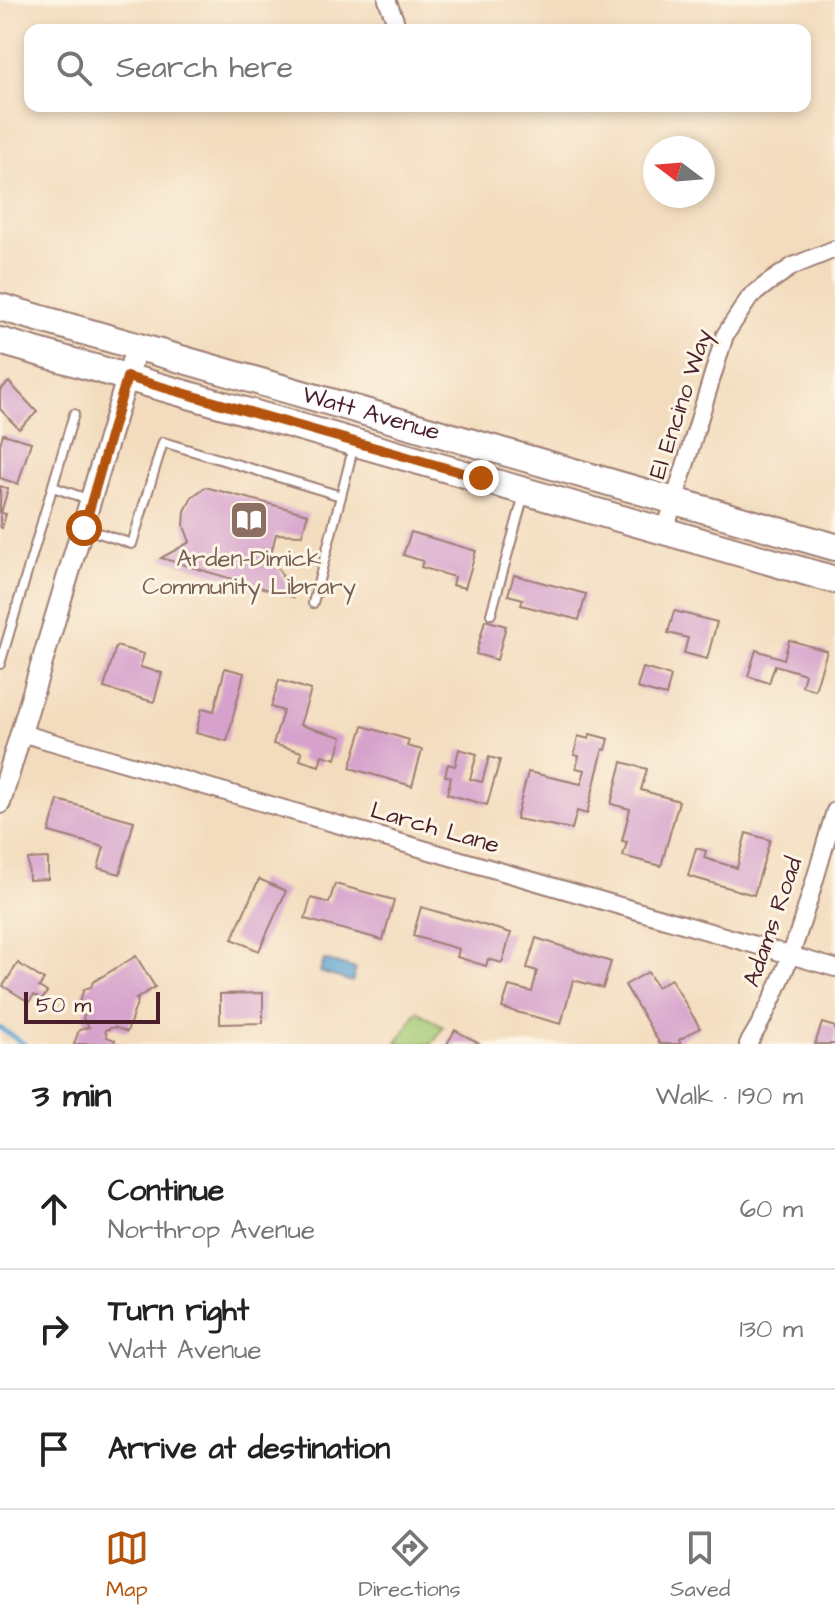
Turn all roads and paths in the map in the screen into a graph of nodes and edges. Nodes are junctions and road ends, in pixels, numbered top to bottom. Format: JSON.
{"nodes":[{"id":1,"x":387,"y":0,"type":"edge"},
{"id":2,"x":395,"y":20,"type":"dead end"},
{"id":3,"x":835,"y":249,"type":"edge"},
{"id":4,"x":0,"y":307,"type":"edge"},
{"id":5,"x":0,"y":341,"type":"edge"},
{"id":6,"x":136,"y":348,"type":"junction"},
{"id":7,"x":127,"y":377,"type":"junction"},
{"id":8,"x":74,"y":414,"type":"dead end"},
{"id":9,"x":355,"y":442,"type":"junction"},
{"id":10,"x":53,"y":487,"type":"junction"},
{"id":11,"x":525,"y":491,"type":"junction"},
{"id":12,"x":341,"y":496,"type":"junction"},
{"id":13,"x":92,"y":501,"type":"junction"},
{"id":14,"x":675,"y":501,"type":"junction"},
{"id":15,"x":84,"y":528,"type":"junction"},
{"id":16,"x":665,"y":531,"type":"junction"},
{"id":17,"x":835,"y":547,"type":"edge"},
{"id":18,"x":835,"y":580,"type":"edge"},
{"id":19,"x":313,"y":603,"type":"dead end"},
{"id":20,"x":491,"y":614,"type":"dead end"},
{"id":21,"x":0,"y":664,"type":"edge"},
{"id":22,"x":21,"y":733,"type":"junction"},
{"id":23,"x":0,"y":803,"type":"edge"},
{"id":24,"x":835,"y":811,"type":"edge"},
{"id":25,"x":790,"y":955,"type":"junction"},
{"id":26,"x":835,"y":968,"type":"edge"},
{"id":27,"x":748,"y":1044,"type":"edge"}],
"edges":[{"from":1,"to":2,"type":"street"},
{"from":3,"to":14,"type":"street","name":"El Encino Way"},
{"from":4,"to":6,"type":"main road","name":"Watt Avenue"},
{"from":5,"to":7,"type":"main road","name":"Watt Avenue"},
{"from":6,"to":7,"type":"street"},
{"from":6,"to":14,"type":"main road","name":"Watt Avenue"},
{"from":7,"to":9,"type":"main road","name":"Watt Avenue"},
{"from":7,"to":13,"type":"street"},
{"from":8,"to":10,"type":"lane"},
{"from":9,"to":11,"type":"main road","name":"Watt Avenue"},
{"from":9,"to":12,"type":"lane"},
{"from":10,"to":13,"type":"lane"},
{"from":10,"to":21,"type":"lane"},
{"from":11,"to":16,"type":"main road","name":"Watt Avenue"},
{"from":11,"to":20,"type":"lane"},
{"from":12,"to":15,"type":"lane"},
{"from":12,"to":19,"type":"lane"},
{"from":13,"to":15,"type":"street"},
{"from":14,"to":16,"type":"street","name":"El Encino Way"},
{"from":14,"to":17,"type":"main road","name":"Watt Avenue"},
{"from":15,"to":22,"type":"street"},
{"from":16,"to":18,"type":"main road","name":"Watt Avenue"},
{"from":22,"to":23,"type":"street"},
{"from":22,"to":25,"type":"street","name":"Larch Lane"},
{"from":24,"to":25,"type":"street","name":"Adams Road"},
{"from":25,"to":26,"type":"street","name":"Larch Lane"},
{"from":25,"to":27,"type":"street","name":"Adams Road"}]}
